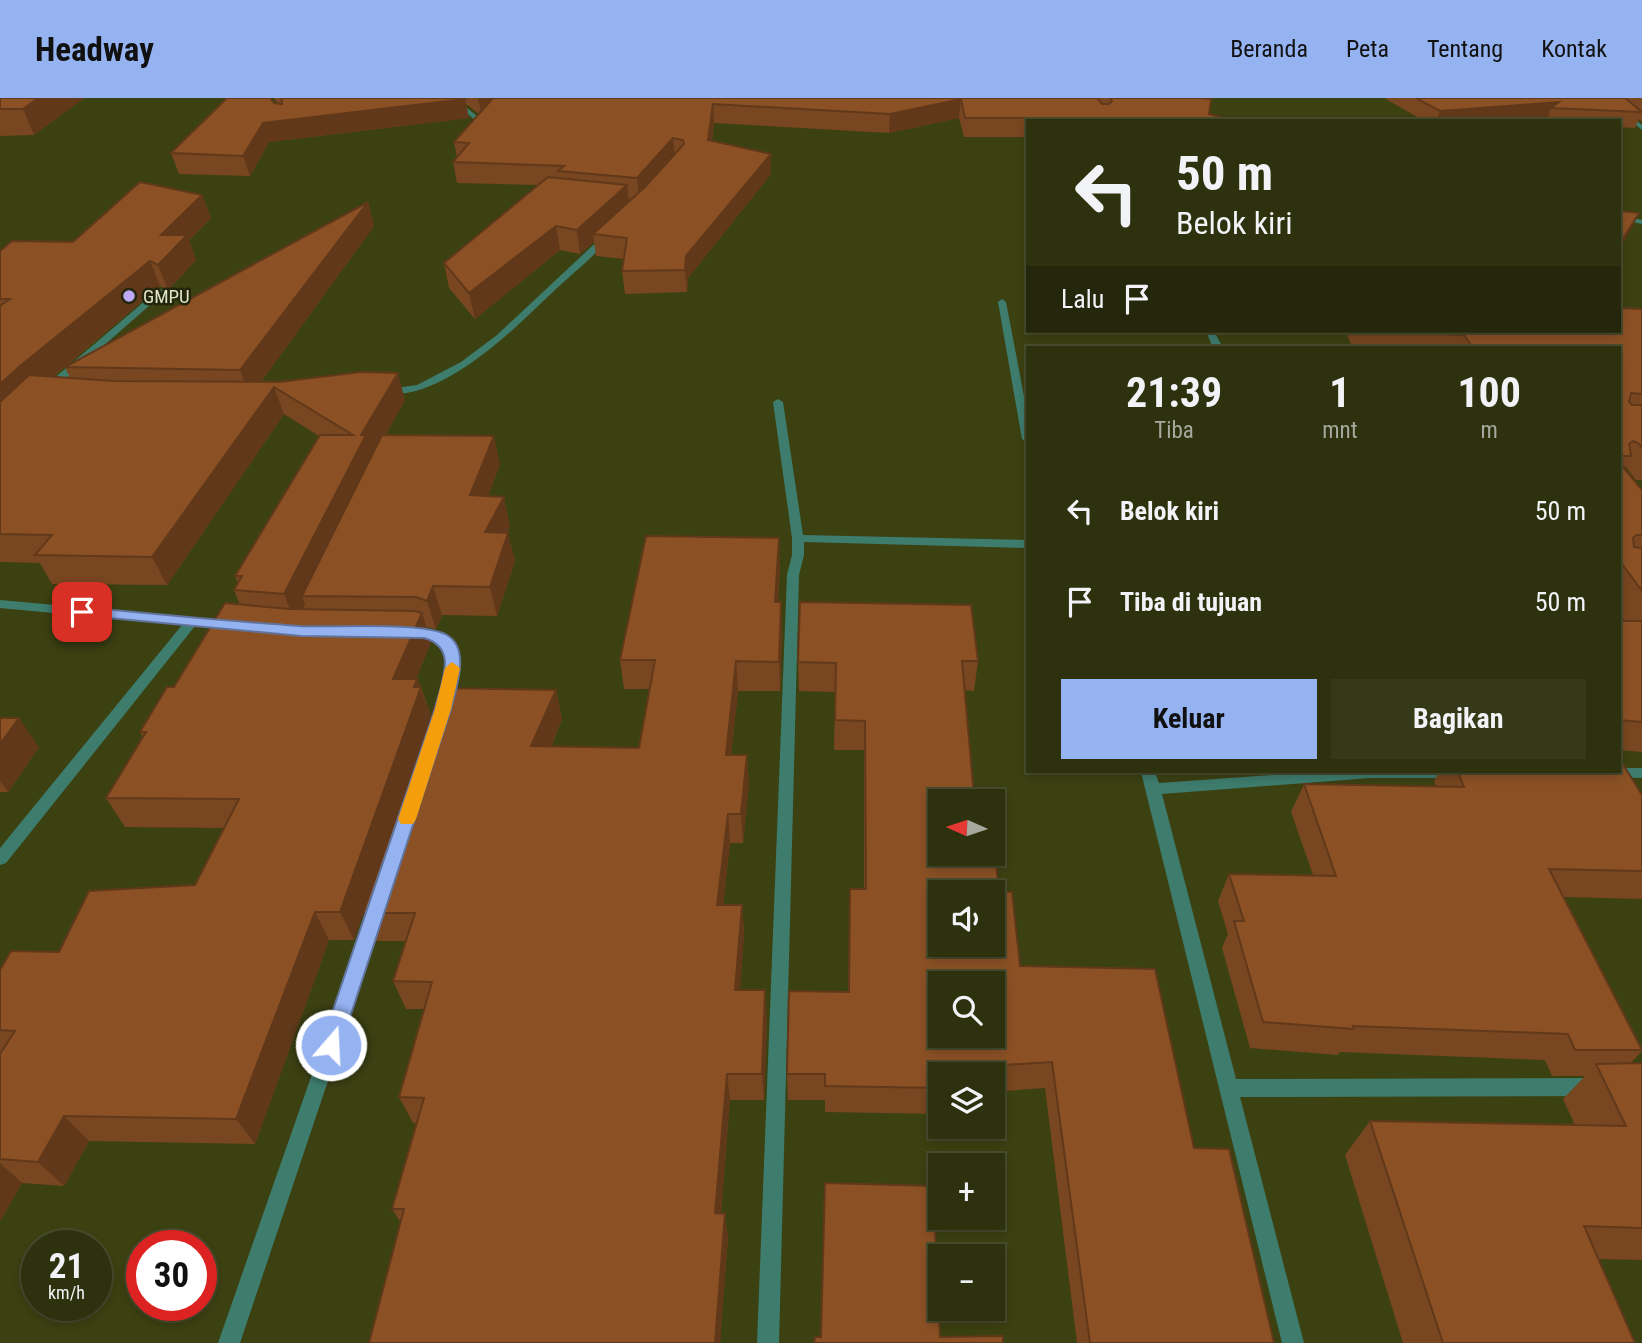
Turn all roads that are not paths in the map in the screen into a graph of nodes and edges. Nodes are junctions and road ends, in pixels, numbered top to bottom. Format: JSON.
{"nodes":[{"id":1,"x":451,"y":98,"type":"edge"},
{"id":2,"x":1606,"y":98,"type":"edge"},
{"id":3,"x":482,"y":123,"type":"edge"},
{"id":4,"x":1642,"y":128,"type":"edge"},
{"id":5,"x":1621,"y":217,"type":"edge"},
{"id":6,"x":1642,"y":222,"type":"edge"},
{"id":7,"x":615,"y":229,"type":"edge"},
{"id":8,"x":162,"y":291,"type":"edge"},
{"id":9,"x":1002,"y":303,"type":"dead end"},
{"id":10,"x":372,"y":394,"type":"edge"},
{"id":11,"x":52,"y":397,"type":"edge"},
{"id":12,"x":778,"y":402,"type":"dead end"},
{"id":13,"x":1026,"y":434,"type":"edge"},
{"id":14,"x":798,"y":538,"type":"junction"},
{"id":15,"x":1026,"y":544,"type":"edge"},
{"id":16,"x":0,"y":604,"type":"edge"},
{"id":17,"x":191,"y":622,"type":"junction"},
{"id":18,"x":246,"y":626,"type":"edge"},
{"id":19,"x":397,"y":632,"type":"edge"},
{"id":20,"x":439,"y":722,"type":"edge"},
{"id":21,"x":1147,"y":773,"type":"edge"},
{"id":22,"x":1479,"y":773,"type":"edge"},
{"id":23,"x":1601,"y":773,"type":"edge"},
{"id":24,"x":1642,"y":773,"type":"edge"},
{"id":25,"x":1153,"y":789,"type":"junction"},
{"id":26,"x":0,"y":859,"type":"edge"},
{"id":27,"x":383,"y":893,"type":"edge"},
{"id":28,"x":1611,"y":1087,"type":"edge"},
{"id":29,"x":1230,"y":1088,"type":"junction"},
{"id":30,"x":229,"y":1343,"type":"edge"},
{"id":31,"x":768,"y":1343,"type":"edge"},
{"id":32,"x":1293,"y":1343,"type":"edge"}],
"edges":[{"from":1,"to":3,"type":"street"},
{"from":2,"to":4,"type":"street"},
{"from":5,"to":6,"type":"street"},
{"from":7,"to":10,"type":"street"},
{"from":8,"to":11,"type":"street"},
{"from":9,"to":13,"type":"street"},
{"from":12,"to":14,"type":"street"},
{"from":14,"to":15,"type":"street"},
{"from":14,"to":31,"type":"street"},
{"from":16,"to":17,"type":"street"},
{"from":17,"to":18,"type":"street"},
{"from":17,"to":26,"type":"street"},
{"from":19,"to":20,"type":"street"},
{"from":21,"to":25,"type":"street"},
{"from":22,"to":25,"type":"street"},
{"from":23,"to":24,"type":"street"},
{"from":25,"to":29,"type":"street"},
{"from":27,"to":30,"type":"street"},
{"from":28,"to":29,"type":"street"},
{"from":29,"to":32,"type":"street"}]}
